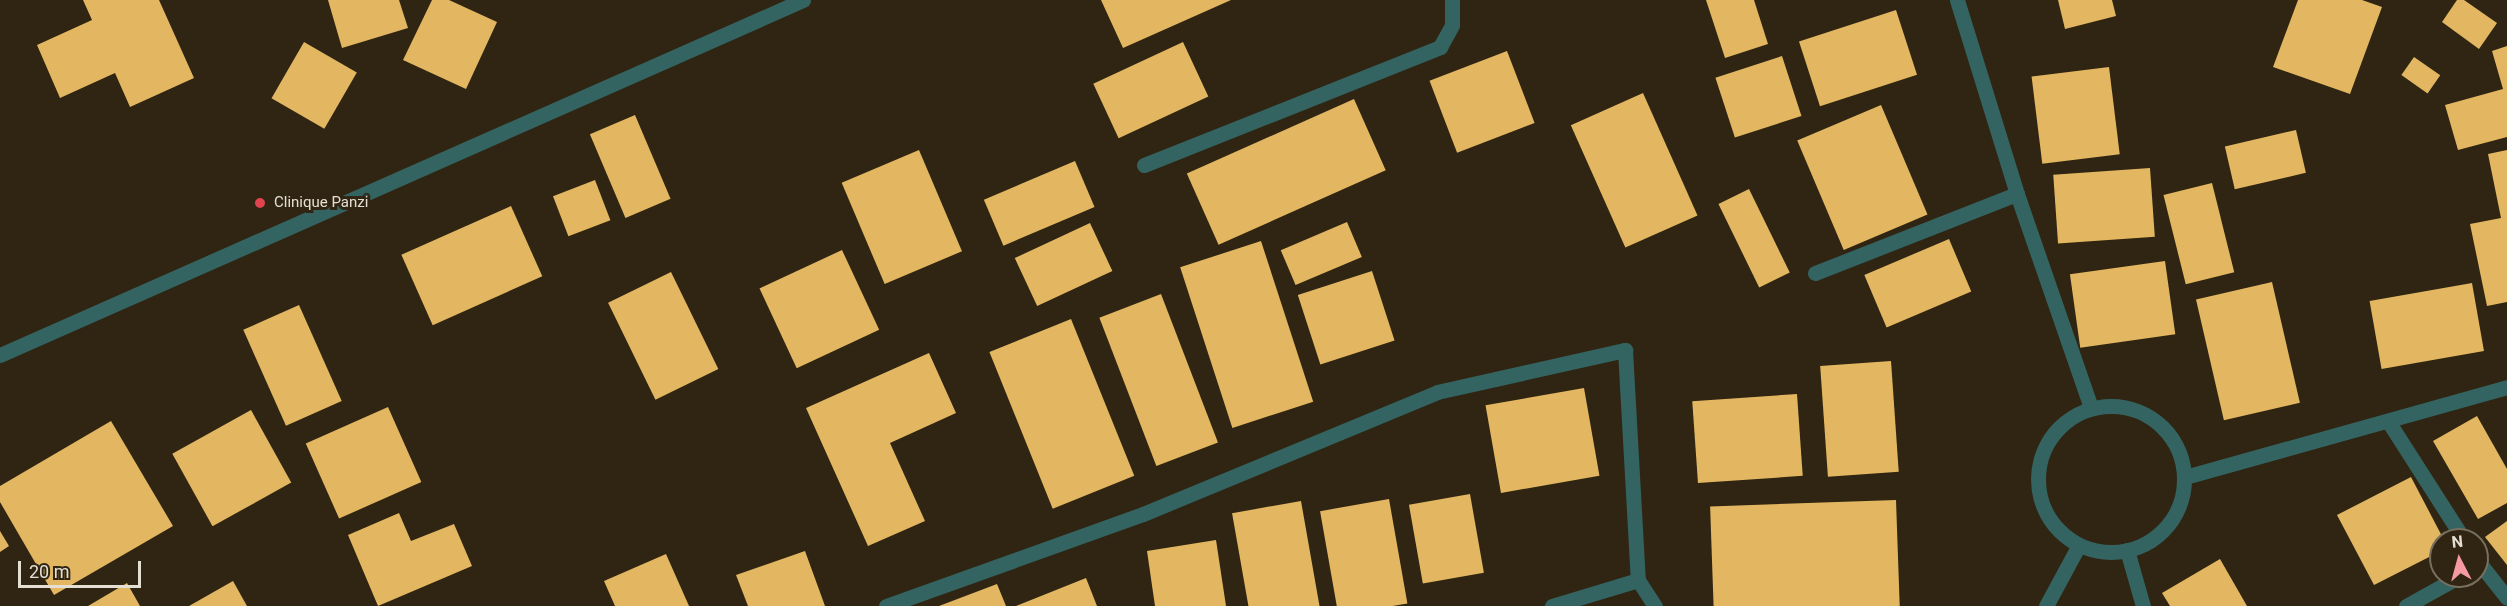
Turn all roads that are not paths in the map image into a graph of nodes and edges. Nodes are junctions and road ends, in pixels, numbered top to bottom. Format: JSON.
{"nodes":[{"id":1,"x":803,"y":0,"type":"edge"},
{"id":2,"x":1452,"y":0,"type":"edge"},
{"id":3,"x":1957,"y":0,"type":"edge"},
{"id":4,"x":1144,"y":165,"type":"dead end"},
{"id":5,"x":2017,"y":194,"type":"junction"},
{"id":6,"x":1815,"y":273,"type":"dead end"},
{"id":7,"x":0,"y":355,"type":"edge"},
{"id":8,"x":2507,"y":387,"type":"edge"},
{"id":9,"x":2091,"y":408,"type":"junction"},
{"id":10,"x":2388,"y":421,"type":"junction"},
{"id":11,"x":2185,"y":477,"type":"junction"},
{"id":12,"x":2456,"y":528,"type":"edge"},
{"id":13,"x":2079,"y":545,"type":"junction"},
{"id":14,"x":2127,"y":550,"type":"junction"},
{"id":15,"x":2489,"y":577,"type":"edge"},
{"id":16,"x":1638,"y":580,"type":"junction"},
{"id":17,"x":2438,"y":588,"type":"edge"},
{"id":18,"x":2507,"y":598,"type":"edge"},
{"id":19,"x":886,"y":606,"type":"edge"},
{"id":20,"x":1552,"y":606,"type":"edge"},
{"id":21,"x":1656,"y":606,"type":"edge"},
{"id":22,"x":2046,"y":606,"type":"edge"},
{"id":23,"x":2143,"y":606,"type":"edge"},
{"id":24,"x":2406,"y":606,"type":"edge"}],
"edges":[{"from":1,"to":7,"type":"street"},
{"from":2,"to":4,"type":"street"},
{"from":3,"to":5,"type":"street"},
{"from":5,"to":6,"type":"street"},
{"from":5,"to":9,"type":"street"},
{"from":8,"to":10,"type":"street"},
{"from":9,"to":11,"type":"street"},
{"from":9,"to":13,"type":"street"},
{"from":10,"to":11,"type":"street"},
{"from":10,"to":12,"type":"street"},
{"from":11,"to":14,"type":"street"},
{"from":13,"to":14,"type":"street"},
{"from":13,"to":22,"type":"street"},
{"from":14,"to":23,"type":"street"},
{"from":15,"to":18,"type":"street"},
{"from":16,"to":19,"type":"street"},
{"from":16,"to":20,"type":"street"},
{"from":16,"to":21,"type":"street"},
{"from":17,"to":24,"type":"street"}]}
